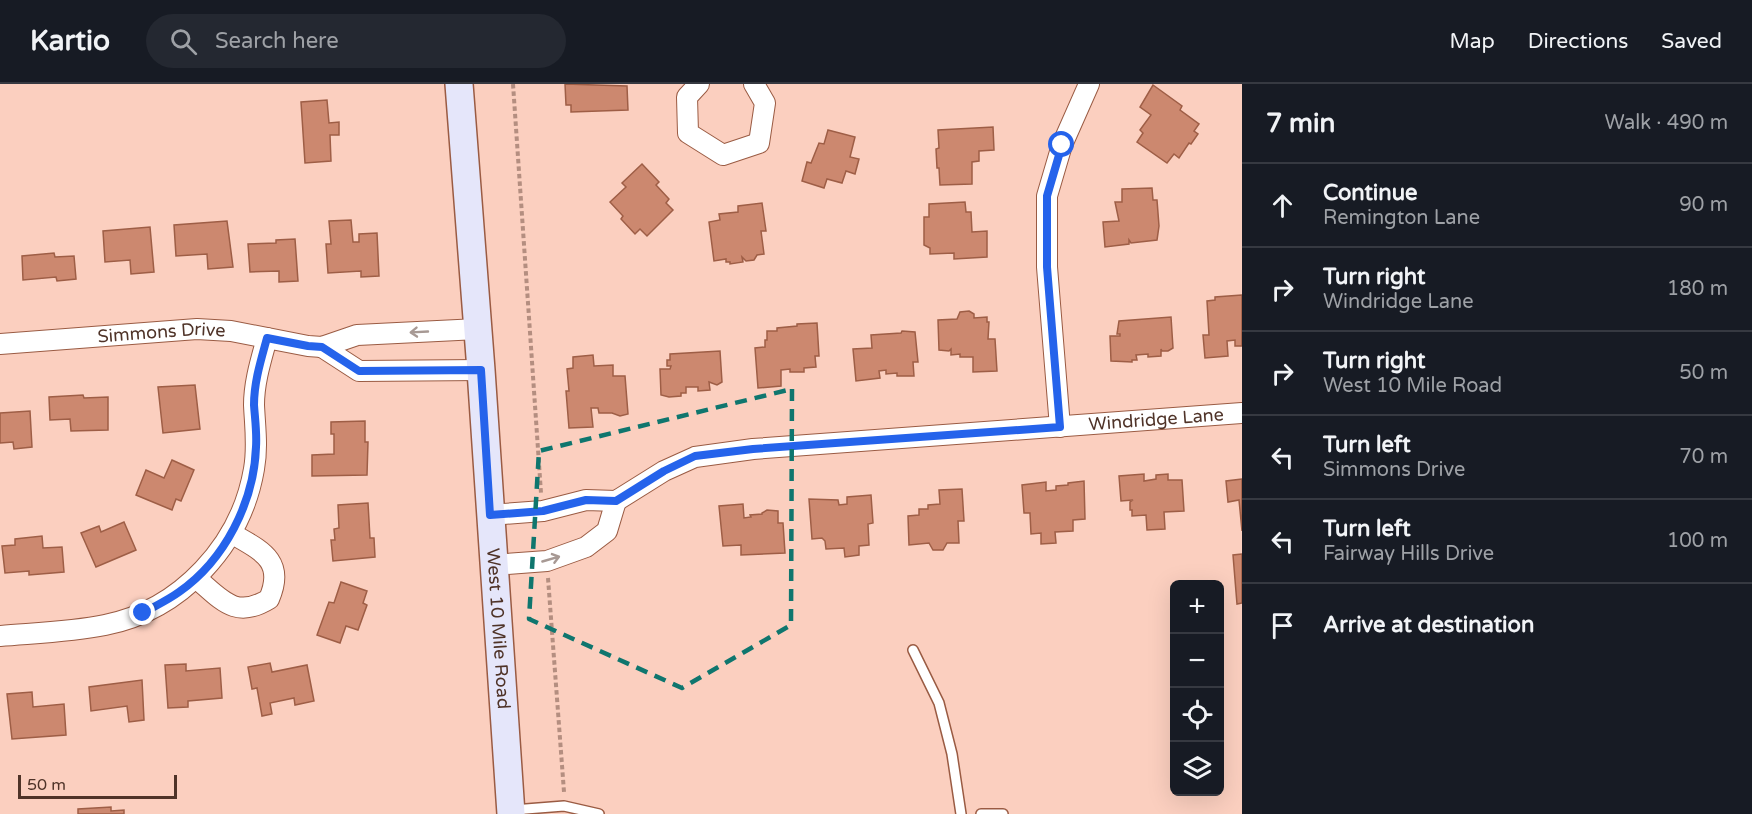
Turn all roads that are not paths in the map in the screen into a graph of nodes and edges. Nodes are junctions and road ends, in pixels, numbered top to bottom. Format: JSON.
{"nodes":[{"id":1,"x":459,"y":84,"type":"edge"},
{"id":2,"x":699,"y":84,"type":"edge"},
{"id":3,"x":754,"y":84,"type":"edge"},
{"id":4,"x":1089,"y":84,"type":"edge"},
{"id":5,"x":478,"y":329,"type":"junction"},
{"id":6,"x":267,"y":338,"type":"junction"},
{"id":7,"x":0,"y":344,"type":"edge"},
{"id":8,"x":322,"y":347,"type":"junction"},
{"id":9,"x":481,"y":370,"type":"junction"},
{"id":10,"x":1242,"y":413,"type":"edge"},
{"id":11,"x":1060,"y":427,"type":"junction"},
{"id":12,"x":616,"y":501,"type":"junction"},
{"id":13,"x":490,"y":515,"type":"junction"},
{"id":14,"x":231,"y":533,"type":"junction"},
{"id":15,"x":493,"y":566,"type":"junction"},
{"id":16,"x":196,"y":578,"type":"junction"},
{"id":17,"x":0,"y":636,"type":"edge"},
{"id":18,"x":913,"y":650,"type":"dead end"},
{"id":19,"x":510,"y":812,"type":"edge"},
{"id":20,"x":599,"y":814,"type":"edge"},
{"id":21,"x":961,"y":814,"type":"edge"},
{"id":22,"x":981,"y":814,"type":"edge"},
{"id":23,"x":1003,"y":814,"type":"edge"}],
"edges":[{"from":1,"to":5,"type":"main road","name":"West 10 Mile Road"},
{"from":2,"to":3,"type":"street"},
{"from":4,"to":11,"type":"street"},
{"from":5,"to":8,"type":"street","name":"Simmons Drive","one_way":true},
{"from":5,"to":9,"type":"main road","name":"West 10 Mile Road"},
{"from":6,"to":7,"type":"street","name":"Simmons Drive"},
{"from":6,"to":8,"type":"street","name":"Simmons Drive"},
{"from":6,"to":14,"type":"street"},
{"from":8,"to":9,"type":"street","name":"Simmons Drive"},
{"from":9,"to":13,"type":"main road","name":"West 10 Mile Road"},
{"from":10,"to":11,"type":"street","name":"Windridge Lane"},
{"from":11,"to":12,"type":"street","name":"Windridge Lane"},
{"from":12,"to":13,"type":"street"},
{"from":15,"to":12,"type":"street","one_way":true},
{"from":13,"to":15,"type":"main road","name":"West 10 Mile Road"},
{"from":14,"to":16,"type":"street"},
{"from":14,"to":16,"type":"street"},
{"from":15,"to":19,"type":"main road","name":"West 10 Mile Road"},
{"from":16,"to":17,"type":"street"},
{"from":18,"to":21,"type":"lane"},
{"from":19,"to":20,"type":"lane"},
{"from":22,"to":23,"type":"lane"}]}
